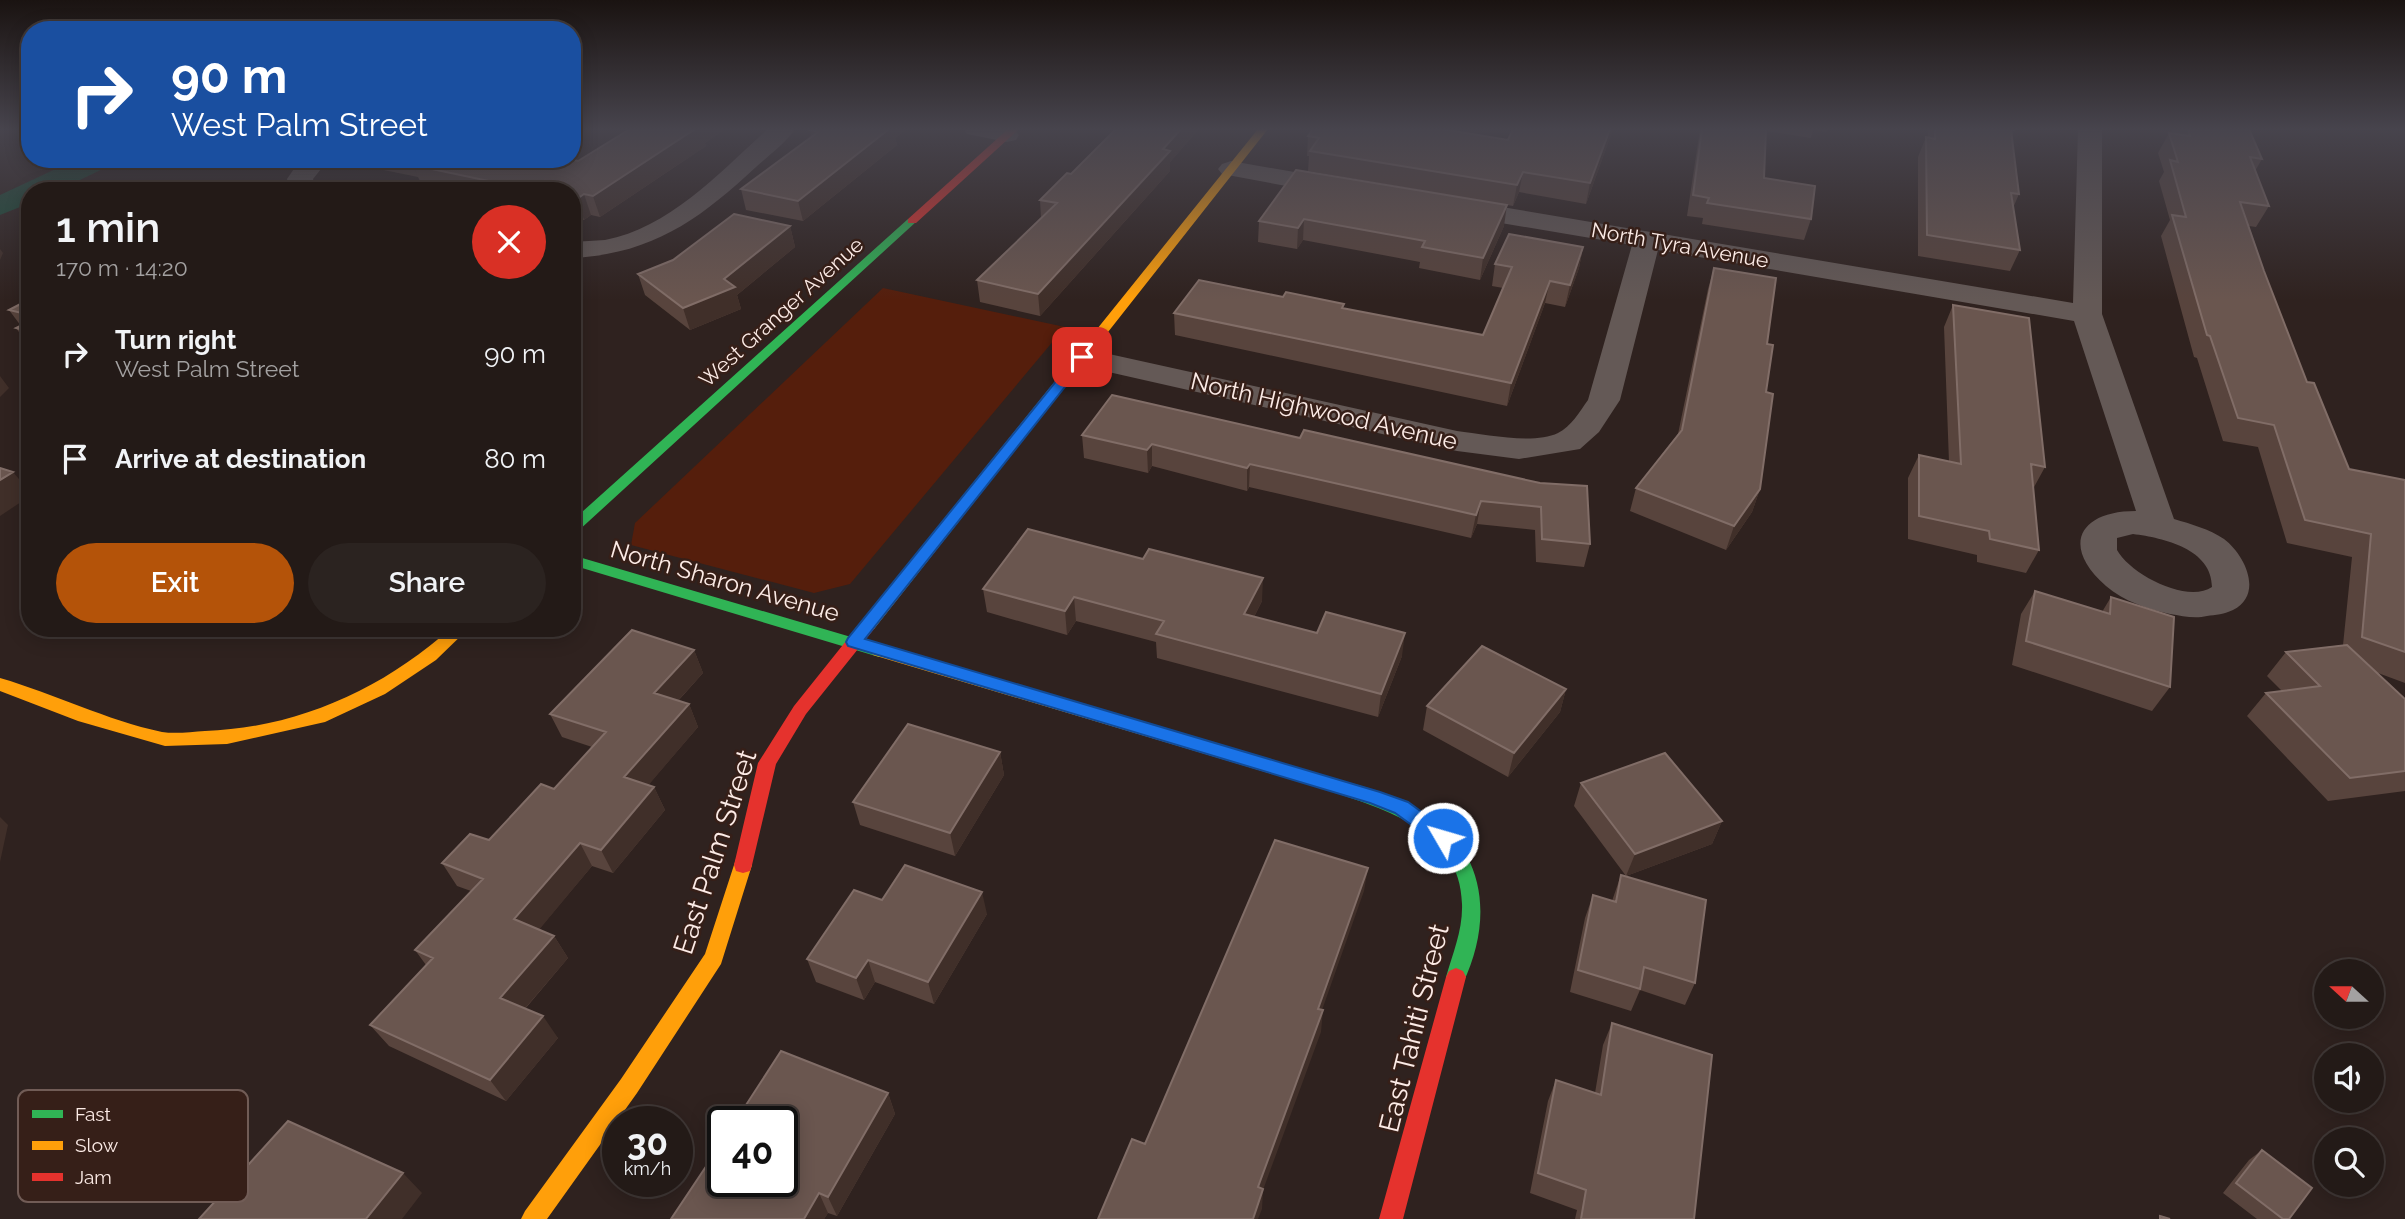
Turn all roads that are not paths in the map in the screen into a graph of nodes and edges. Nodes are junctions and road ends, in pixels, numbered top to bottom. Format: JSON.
{"nodes":[{"id":1,"x":718,"y":186,"type":"edge"},
{"id":2,"x":951,"y":186,"type":"edge"},
{"id":3,"x":1218,"y":186,"type":"edge"},
{"id":4,"x":1329,"y":186,"type":"edge"},
{"id":5,"x":2089,"y":186,"type":"edge"},
{"id":6,"x":1365,"y":192,"type":"edge"},
{"id":7,"x":1432,"y":203,"type":"edge"},
{"id":8,"x":1647,"y":240,"type":"junction"},
{"id":9,"x":581,"y":249,"type":"edge"},
{"id":10,"x":2087,"y":314,"type":"junction"},
{"id":11,"x":1082,"y":357,"type":"junction"},
{"id":12,"x":581,"y":521,"type":"edge"},
{"id":13,"x":2158,"y":524,"type":"dead end"},
{"id":14,"x":581,"y":563,"type":"edge"},
{"id":15,"x":451,"y":637,"type":"edge"},
{"id":16,"x":854,"y":642,"type":"junction"},
{"id":17,"x":6,"y":692,"type":"edge"},
{"id":18,"x":1456,"y":850,"type":"joint"},
{"id":19,"x":533,"y":1219,"type":"edge"},
{"id":20,"x":1391,"y":1219,"type":"edge"}],
"edges":[{"from":1,"to":9,"type":"street"},
{"from":2,"to":12,"type":"street","name":"West Granger Avenue"},
{"from":3,"to":11,"type":"street","name":"East Palm Street"},
{"from":4,"to":6,"type":"street"},
{"from":5,"to":10,"type":"street"},
{"from":7,"to":8,"type":"street","name":"North Tyra Avenue"},
{"from":8,"to":10,"type":"street","name":"North Tyra Avenue"},
{"from":8,"to":11,"type":"street","name":"North Highwood Avenue"},
{"from":10,"to":13,"type":"street"},
{"from":11,"to":16,"type":"street","name":"East Palm Street"},
{"from":14,"to":16,"type":"street","name":"North Sharon Avenue"},
{"from":15,"to":17,"type":"street"},
{"from":16,"to":18,"type":"street","name":"North Sharon Avenue"},
{"from":16,"to":19,"type":"street","name":"East Palm Street"},
{"from":18,"to":20,"type":"street","name":"East Tahiti Street"}]}
